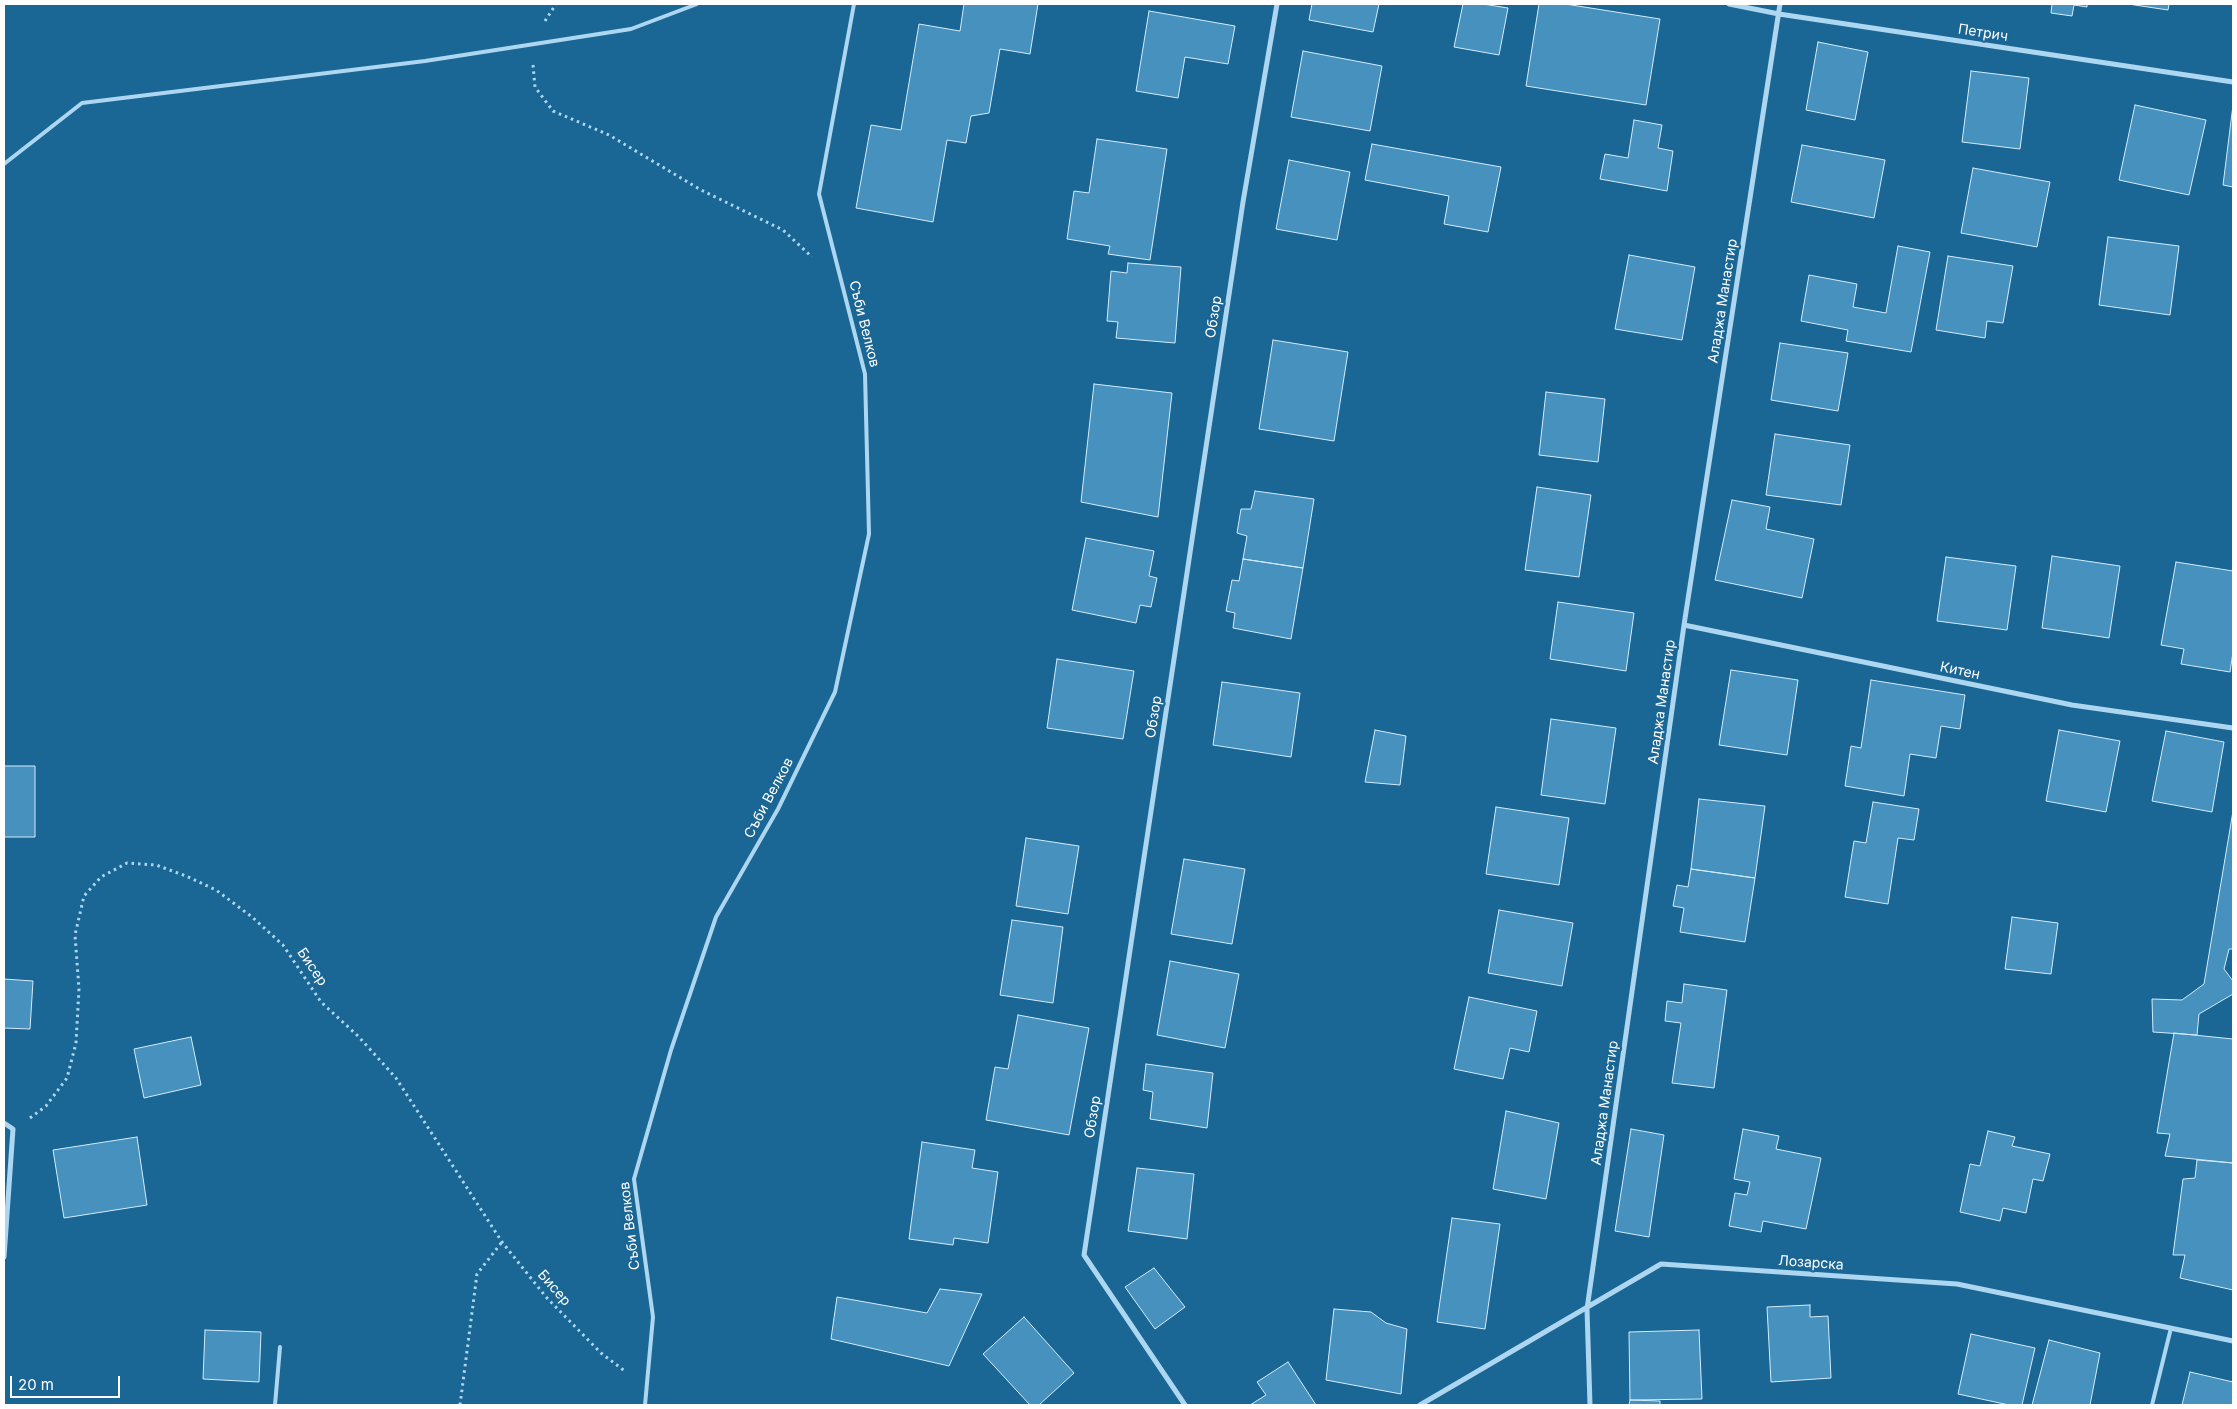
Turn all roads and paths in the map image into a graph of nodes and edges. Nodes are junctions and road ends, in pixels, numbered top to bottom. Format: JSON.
{"nodes":[{"id":1,"x":556,"y":4,"type":"edge"},
{"id":2,"x":697,"y":4,"type":"edge"},
{"id":3,"x":854,"y":4,"type":"edge"},
{"id":4,"x":1277,"y":4,"type":"edge"},
{"id":5,"x":1729,"y":4,"type":"edge"},
{"id":6,"x":1780,"y":4,"type":"edge"},
{"id":7,"x":1779,"y":14,"type":"junction"},
{"id":8,"x":531,"y":45,"type":"junction"},
{"id":9,"x":2233,"y":82,"type":"edge"},
{"id":10,"x":4,"y":164,"type":"edge"},
{"id":11,"x":843,"y":287,"type":"junction"},
{"id":12,"x":1684,"y":625,"type":"junction"},
{"id":13,"x":2233,"y":728,"type":"edge"},
{"id":14,"x":4,"y":1123,"type":"edge"},
{"id":15,"x":13,"y":1129,"type":"junction"},
{"id":16,"x":502,"y":1242,"type":"junction"},
{"id":17,"x":4,"y":1257,"type":"edge"},
{"id":18,"x":1587,"y":1309,"type":"junction"},
{"id":19,"x":2171,"y":1328,"type":"junction"},
{"id":20,"x":2233,"y":1341,"type":"edge"},
{"id":21,"x":280,"y":1347,"type":"dead end"},
{"id":22,"x":646,"y":1387,"type":"junction"},
{"id":23,"x":274,"y":1405,"type":"edge"},
{"id":24,"x":460,"y":1405,"type":"edge"},
{"id":25,"x":645,"y":1405,"type":"edge"},
{"id":26,"x":1185,"y":1405,"type":"edge"},
{"id":27,"x":1420,"y":1405,"type":"edge"},
{"id":28,"x":1590,"y":1405,"type":"edge"},
{"id":29,"x":2152,"y":1405,"type":"edge"}],
"edges":[{"from":1,"to":8,"type":"path"},
{"from":2,"to":8,"type":"lane"},
{"from":3,"to":11,"type":"lane","name":"Съби Велков"},
{"from":4,"to":26,"type":"street","name":"Обзор"},
{"from":5,"to":7,"type":"street","name":"Петрич"},
{"from":6,"to":7,"type":"street","name":"Аладжа Манастир"},
{"from":7,"to":9,"type":"street","name":"Петрич"},
{"from":7,"to":12,"type":"street","name":"Аладжа Манастир"},
{"from":8,"to":10,"type":"lane"},
{"from":8,"to":11,"type":"path"},
{"from":11,"to":22,"type":"lane","name":"Съби Велков"},
{"from":12,"to":13,"type":"street","name":"Китен"},
{"from":12,"to":18,"type":"street","name":"Аладжа Манастир"},
{"from":14,"to":15,"type":"street"},
{"from":15,"to":16,"type":"path","name":"Бисер"},
{"from":15,"to":17,"type":"street"},
{"from":16,"to":22,"type":"path","name":"Бисер"},
{"from":16,"to":24,"type":"path"},
{"from":18,"to":19,"type":"street","name":"Лозарска"},
{"from":18,"to":27,"type":"street","name":"Лозарска"},
{"from":18,"to":28,"type":"street","name":"Аладжа Манастир"},
{"from":19,"to":20,"type":"street","name":"Лозарска"},
{"from":19,"to":29,"type":"lane"},
{"from":21,"to":23,"type":"lane"},
{"from":22,"to":25,"type":"lane","name":"Съби Велков"}]}
